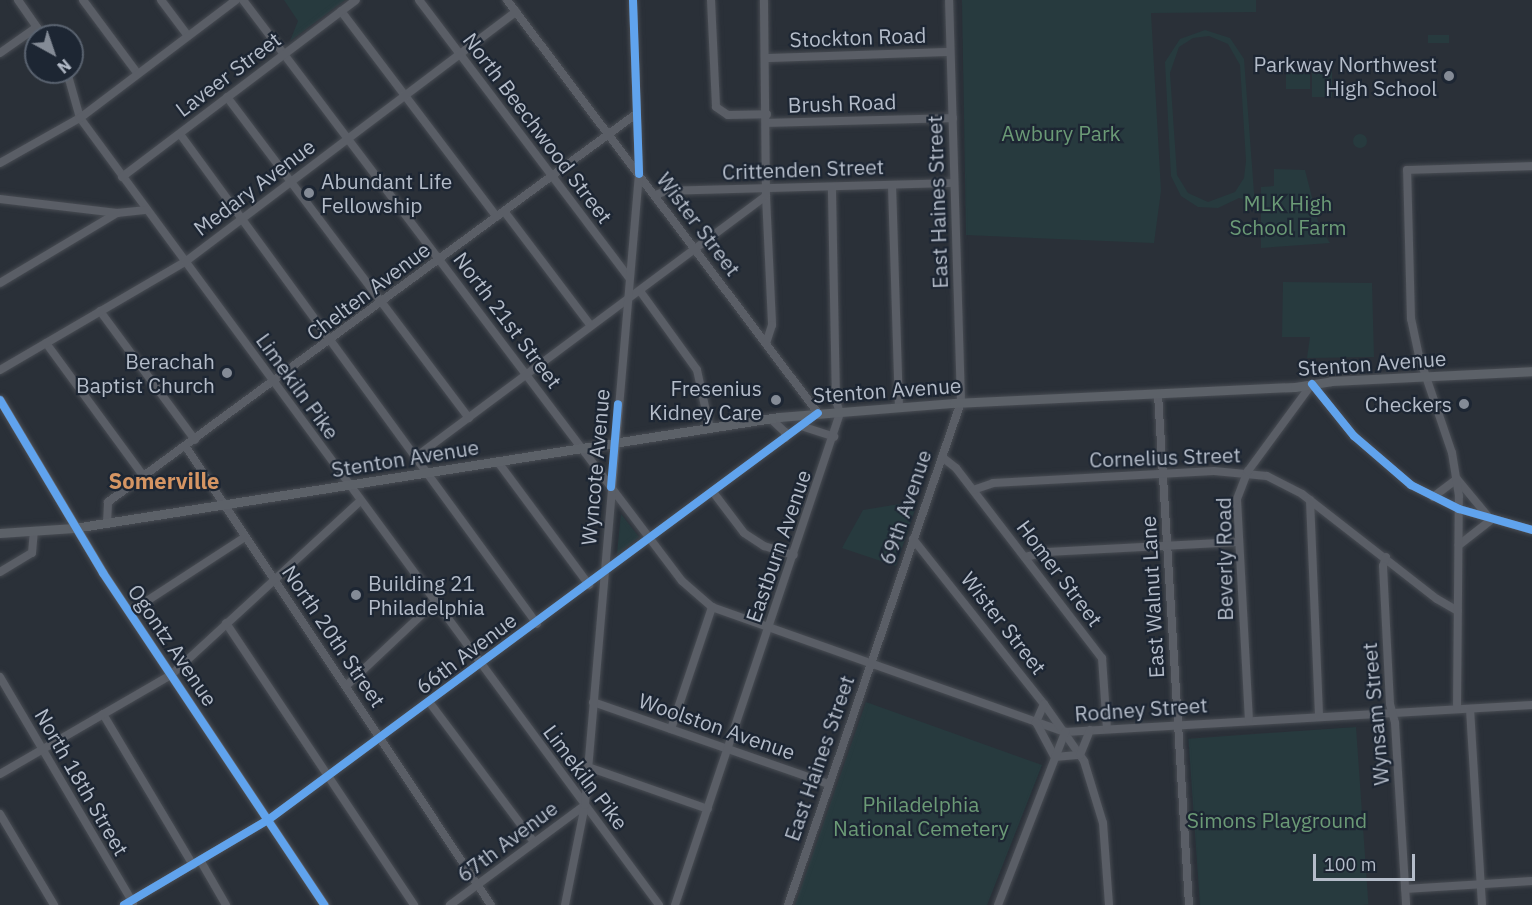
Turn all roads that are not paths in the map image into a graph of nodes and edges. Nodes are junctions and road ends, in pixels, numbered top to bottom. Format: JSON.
{"nodes":[{"id":1,"x":18,"y":0,"type":"edge"},
{"id":2,"x":83,"y":0,"type":"edge"},
{"id":3,"x":161,"y":0,"type":"edge"},
{"id":4,"x":236,"y":0,"type":"edge"},
{"id":5,"x":243,"y":0,"type":"edge"},
{"id":6,"x":356,"y":0,"type":"edge"},
{"id":7,"x":418,"y":0,"type":"edge"},
{"id":8,"x":507,"y":0,"type":"edge"},
{"id":9,"x":633,"y":0,"type":"edge"},
{"id":10,"x":711,"y":0,"type":"edge"},
{"id":11,"x":764,"y":0,"type":"edge"},
{"id":12,"x":950,"y":0,"type":"edge"},
{"id":13,"x":341,"y":11,"type":"junction"},
{"id":14,"x":516,"y":12,"type":"junction"},
{"id":15,"x":35,"y":24,"type":"edge"},
{"id":16,"x":24,"y":36,"type":"edge"},
{"id":17,"x":188,"y":36,"type":"junction"},
{"id":18,"x":950,"y":52,"type":"junction"},
{"id":19,"x":0,"y":53,"type":"edge"},
{"id":20,"x":284,"y":54,"type":"junction"},
{"id":21,"x":459,"y":54,"type":"junction"},
{"id":22,"x":766,"y":58,"type":"junction"},
{"id":23,"x":138,"y":74,"type":"junction"},
{"id":24,"x":70,"y":84,"type":"edge"},
{"id":25,"x":405,"y":96,"type":"junction"},
{"id":26,"x":227,"y":97,"type":"junction"},
{"id":27,"x":636,"y":114,"type":"junction"},
{"id":28,"x":767,"y":114,"type":"junction"},
{"id":29,"x":80,"y":118,"type":"junction"},
{"id":30,"x":953,"y":118,"type":"junction"},
{"id":31,"x":767,"y":123,"type":"junction"},
{"id":32,"x":180,"y":134,"type":"junction"},
{"id":33,"x":609,"y":134,"type":"junction"},
{"id":34,"x":348,"y":139,"type":"junction"},
{"id":35,"x":0,"y":163,"type":"edge"},
{"id":36,"x":1532,"y":166,"type":"edge"},
{"id":37,"x":639,"y":174,"type":"junction"},
{"id":38,"x":552,"y":176,"type":"junction"},
{"id":39,"x":122,"y":177,"type":"junction"},
{"id":40,"x":291,"y":182,"type":"junction"},
{"id":41,"x":953,"y":183,"type":"junction"},
{"id":42,"x":892,"y":185,"type":"junction"},
{"id":43,"x":832,"y":187,"type":"junction"},
{"id":44,"x":768,"y":192,"type":"junction"},
{"id":45,"x":655,"y":195,"type":"junction"},
{"id":46,"x":0,"y":199,"type":"edge"},
{"id":47,"x":147,"y":210,"type":"junction"},
{"id":48,"x":504,"y":211,"type":"junction"},
{"id":49,"x":117,"y":213,"type":"junction"},
{"id":50,"x":497,"y":217,"type":"junction"},
{"id":51,"x":243,"y":219,"type":"junction"},
{"id":52,"x":696,"y":250,"type":"junction"},
{"id":53,"x":440,"y":260,"type":"junction"},
{"id":54,"x":185,"y":261,"type":"junction"},
{"id":55,"x":629,"y":278,"type":"junction"},
{"id":56,"x":0,"y":283,"type":"edge"},
{"id":57,"x":640,"y":291,"type":"junction"},
{"id":58,"x":628,"y":298,"type":"junction"},
{"id":59,"x":382,"y":303,"type":"junction"},
{"id":60,"x":100,"y":311,"type":"junction"},
{"id":61,"x":591,"y":326,"type":"junction"},
{"id":62,"x":332,"y":340,"type":"junction"},
{"id":63,"x":46,"y":343,"type":"junction"},
{"id":64,"x":766,"y":343,"type":"junction"},
{"id":65,"x":0,"y":370,"type":"edge"},
{"id":66,"x":1532,"y":371,"type":"edge"},
{"id":67,"x":526,"y":374,"type":"junction"},
{"id":68,"x":1426,"y":377,"type":"junction"},
{"id":69,"x":274,"y":383,"type":"junction"},
{"id":70,"x":1312,"y":384,"type":"junction"},
{"id":71,"x":1158,"y":394,"type":"junction"},
{"id":72,"x":0,"y":400,"type":"edge"},
{"id":73,"x":961,"y":402,"type":"junction"},
{"id":74,"x":898,"y":407,"type":"junction"},
{"id":75,"x":818,"y":413,"type":"junction"},
{"id":76,"x":840,"y":413,"type":"junction"},
{"id":77,"x":469,"y":418,"type":"junction"},
{"id":78,"x":771,"y":418,"type":"junction"},
{"id":79,"x":801,"y":426,"type":"junction"},
{"id":80,"x":710,"y":429,"type":"junction"},
{"id":81,"x":834,"y":437,"type":"junction"},
{"id":82,"x":785,"y":438,"type":"junction"},
{"id":83,"x":195,"y":440,"type":"junction"},
{"id":84,"x":615,"y":442,"type":"junction"},
{"id":85,"x":186,"y":447,"type":"junction"},
{"id":86,"x":581,"y":448,"type":"junction"},
{"id":87,"x":417,"y":456,"type":"junction"},
{"id":88,"x":942,"y":458,"type":"junction"},
{"id":89,"x":498,"y":462,"type":"junction"},
{"id":90,"x":1248,"y":471,"type":"junction"},
{"id":91,"x":428,"y":472,"type":"junction"},
{"id":92,"x":1163,"y":474,"type":"junction"},
{"id":93,"x":144,"y":477,"type":"junction"},
{"id":94,"x":1457,"y":478,"type":"junction"},
{"id":95,"x":347,"y":485,"type":"junction"},
{"id":96,"x":611,"y":487,"type":"junction"},
{"id":97,"x":973,"y":490,"type":"junction"},
{"id":98,"x":713,"y":492,"type":"junction"},
{"id":99,"x":1433,"y":497,"type":"junction"},
{"id":100,"x":1310,"y":500,"type":"junction"},
{"id":101,"x":360,"y":501,"type":"junction"},
{"id":102,"x":224,"y":504,"type":"junction"},
{"id":103,"x":1460,"y":509,"type":"junction"},
{"id":104,"x":1491,"y":520,"type":"junction"},
{"id":105,"x":107,"y":523,"type":"junction"},
{"id":106,"x":74,"y":528,"type":"junction"},
{"id":107,"x":1532,"y":530,"type":"edge"},
{"id":108,"x":34,"y":531,"type":"junction"},
{"id":109,"x":0,"y":533,"type":"edge"},
{"id":110,"x":245,"y":537,"type":"junction"},
{"id":111,"x":651,"y":538,"type":"junction"},
{"id":112,"x":913,"y":539,"type":"junction"},
{"id":113,"x":1239,"y":542,"type":"junction"},
{"id":114,"x":1459,"y":545,"type":"junction"},
{"id":115,"x":1167,"y":546,"type":"junction"},
{"id":116,"x":794,"y":555,"type":"junction"},
{"id":117,"x":1025,"y":557,"type":"junction"},
{"id":118,"x":1386,"y":558,"type":"junction"},
{"id":119,"x":0,"y":572,"type":"edge"},
{"id":120,"x":604,"y":574,"type":"junction"},
{"id":121,"x":274,"y":579,"type":"junction"},
{"id":122,"x":589,"y":585,"type":"junction"},
{"id":123,"x":434,"y":603,"type":"junction"},
{"id":124,"x":712,"y":607,"type":"junction"},
{"id":125,"x":1458,"y":611,"type":"junction"},
{"id":126,"x":130,"y":612,"type":"junction"},
{"id":127,"x":226,"y":623,"type":"junction"},
{"id":128,"x":537,"y":624,"type":"junction"},
{"id":129,"x":884,"y":624,"type":"joint"},
{"id":130,"x":769,"y":629,"type":"junction"},
{"id":131,"x":870,"y":663,"type":"junction"},
{"id":132,"x":481,"y":665,"type":"junction"},
{"id":133,"x":171,"y":675,"type":"junction"},
{"id":134,"x":0,"y":677,"type":"edge"},
{"id":135,"x":346,"y":687,"type":"junction"},
{"id":136,"x":3,"y":689,"type":"edge"},
{"id":137,"x":593,"y":702,"type":"junction"},
{"id":138,"x":430,"y":703,"type":"junction"},
{"id":139,"x":1044,"y":704,"type":"junction"},
{"id":140,"x":1532,"y":705,"type":"edge"},
{"id":141,"x":1470,"y":709,"type":"junction"},
{"id":142,"x":1457,"y":710,"type":"junction"},
{"id":143,"x":1392,"y":713,"type":"junction"},
{"id":144,"x":103,"y":714,"type":"junction"},
{"id":145,"x":1319,"y":717,"type":"junction"},
{"id":146,"x":1249,"y":721,"type":"junction"},
{"id":147,"x":1036,"y":722,"type":"junction"},
{"id":148,"x":1177,"y":725,"type":"junction"},
{"id":149,"x":670,"y":729,"type":"junction"},
{"id":150,"x":1107,"y":729,"type":"junction"},
{"id":151,"x":1090,"y":730,"type":"junction"},
{"id":152,"x":1065,"y":732,"type":"junction"},
{"id":153,"x":380,"y":739,"type":"junction"},
{"id":154,"x":42,"y":749,"type":"junction"},
{"id":155,"x":728,"y":749,"type":"junction"},
{"id":156,"x":1080,"y":755,"type":"junction"},
{"id":157,"x":1055,"y":757,"type":"junction"},
{"id":158,"x":588,"y":767,"type":"junction"},
{"id":159,"x":0,"y":774,"type":"edge"},
{"id":160,"x":328,"y":777,"type":"junction"},
{"id":161,"x":829,"y":784,"type":"junction"},
{"id":162,"x":585,"y":805,"type":"junction"},
{"id":163,"x":708,"y":809,"type":"junction"},
{"id":164,"x":0,"y":814,"type":"edge"},
{"id":165,"x":268,"y":820,"type":"junction"},
{"id":166,"x":534,"y":842,"type":"junction"},
{"id":167,"x":197,"y":862,"type":"junction"},
{"id":168,"x":1532,"y":882,"type":"edge"},
{"id":169,"x":1480,"y":884,"type":"junction"},
{"id":170,"x":477,"y":885,"type":"junction"},
{"id":171,"x":1405,"y":889,"type":"junction"},
{"id":172,"x":130,"y":904,"type":"edge"},
{"id":173,"x":54,"y":905,"type":"edge"},
{"id":174,"x":226,"y":905,"type":"edge"},
{"id":175,"x":324,"y":905,"type":"edge"},
{"id":176,"x":414,"y":905,"type":"edge"},
{"id":177,"x":450,"y":905,"type":"edge"},
{"id":178,"x":491,"y":905,"type":"edge"},
{"id":179,"x":565,"y":905,"type":"edge"},
{"id":180,"x":659,"y":905,"type":"edge"},
{"id":181,"x":675,"y":905,"type":"edge"},
{"id":182,"x":788,"y":905,"type":"edge"},
{"id":183,"x":998,"y":905,"type":"edge"},
{"id":184,"x":1109,"y":905,"type":"edge"},
{"id":185,"x":1188,"y":905,"type":"edge"},
{"id":186,"x":1406,"y":905,"type":"edge"},
{"id":187,"x":1482,"y":905,"type":"edge"}],
"edges":[{"from":1,"to":15,"type":"street"},
{"from":2,"to":23,"type":"street"},
{"from":3,"to":17,"type":"street"},
{"from":4,"to":17,"type":"street"},
{"from":5,"to":20,"type":"street","name":"North 21st Street"},
{"from":6,"to":13,"type":"street","name":"Laveer Street"},
{"from":7,"to":21,"type":"street","name":"North Beechwood Street"},
{"from":8,"to":14,"type":"street","name":"Wister Street"},
{"from":9,"to":27,"type":"street","name":"Wyncote Avenue"},
{"from":10,"to":28,"type":"street"},
{"from":11,"to":22,"type":"street"},
{"from":12,"to":18,"type":"street","name":"East Haines Street"},
{"from":13,"to":20,"type":"street","name":"Laveer Street"},
{"from":13,"to":25,"type":"street"},
{"from":14,"to":21,"type":"street","name":"Medary Avenue"},
{"from":14,"to":33,"type":"street","name":"Wister Street"},
{"from":16,"to":19,"type":"street"},
{"from":17,"to":23,"type":"street"},
{"from":18,"to":22,"type":"street","name":"Stockton Road"},
{"from":18,"to":30,"type":"street","name":"East Haines Street"},
{"from":20,"to":26,"type":"street","name":"Laveer Street"},
{"from":20,"to":34,"type":"street","name":"North 21st Street"},
{"from":21,"to":25,"type":"street","name":"Medary Avenue"},
{"from":21,"to":38,"type":"street","name":"North Beechwood Street"},
{"from":22,"to":28,"type":"street"},
{"from":23,"to":29,"type":"street"},
{"from":24,"to":29,"type":"street"},
{"from":25,"to":34,"type":"street","name":"Medary Avenue"},
{"from":25,"to":50,"type":"street"},
{"from":26,"to":32,"type":"street","name":"Laveer Street"},
{"from":26,"to":40,"type":"street"},
{"from":27,"to":33,"type":"street","name":"Chelten Avenue"},
{"from":27,"to":37,"type":"street","name":"Wyncote Avenue"},
{"from":28,"to":31,"type":"street"},
{"from":29,"to":35,"type":"street"},
{"from":29,"to":39,"type":"street"},
{"from":30,"to":31,"type":"street","name":"Brush Road"},
{"from":30,"to":41,"type":"street","name":"East Haines Street"},
{"from":31,"to":44,"type":"street"},
{"from":32,"to":39,"type":"street","name":"Laveer Street"},
{"from":32,"to":51,"type":"street"},
{"from":33,"to":37,"type":"street","name":"Wister Street"},
{"from":33,"to":38,"type":"street","name":"Chelten Avenue"},
{"from":34,"to":40,"type":"street","name":"Medary Avenue"},
{"from":34,"to":53,"type":"street","name":"North 21st Street"},
{"from":36,"to":68,"type":"street"},
{"from":37,"to":45,"type":"street","name":"Wister Street"},
{"from":37,"to":55,"type":"street","name":"Wyncote Avenue"},
{"from":38,"to":48,"type":"street","name":"Chelten Avenue"},
{"from":38,"to":55,"type":"street","name":"North Beechwood Street"},
{"from":39,"to":47,"type":"street"},
{"from":40,"to":51,"type":"street","name":"Medary Avenue"},
{"from":40,"to":59,"type":"street"},
{"from":41,"to":42,"type":"street","name":"Crittenden Street"},
{"from":41,"to":73,"type":"street","name":"East Haines Street"},
{"from":42,"to":43,"type":"street","name":"Crittenden Street"},
{"from":42,"to":74,"type":"street"},
{"from":43,"to":44,"type":"street","name":"Crittenden Street"},
{"from":43,"to":76,"type":"street","name":"Eastburn Avenue"},
{"from":44,"to":45,"type":"street","name":"Crittenden Street"},
{"from":44,"to":52,"type":"street"},
{"from":44,"to":64,"type":"street"},
{"from":45,"to":52,"type":"street","name":"Wister Street"},
{"from":46,"to":49,"type":"street"},
{"from":47,"to":49,"type":"street"},
{"from":47,"to":54,"type":"street","name":"Limekiln Pike"},
{"from":48,"to":50,"type":"street","name":"Chelten Avenue"},
{"from":48,"to":61,"type":"street"},
{"from":49,"to":56,"type":"street"},
{"from":50,"to":53,"type":"street","name":"Chelten Avenue"},
{"from":51,"to":54,"type":"street","name":"Medary Avenue"},
{"from":51,"to":62,"type":"street"},
{"from":52,"to":57,"type":"street"},
{"from":52,"to":64,"type":"street","name":"Wister Street"},
{"from":53,"to":59,"type":"street","name":"Chelten Avenue"},
{"from":53,"to":67,"type":"street","name":"North 21st Street"},
{"from":54,"to":60,"type":"street","name":"Medary Avenue"},
{"from":54,"to":69,"type":"street","name":"Limekiln Pike"},
{"from":55,"to":58,"type":"street","name":"Wyncote Avenue"},
{"from":57,"to":58,"type":"street"},
{"from":57,"to":80,"type":"street"},
{"from":58,"to":61,"type":"street"},
{"from":58,"to":84,"type":"street","name":"Wyncote Avenue"},
{"from":59,"to":62,"type":"street","name":"Chelten Avenue"},
{"from":59,"to":77,"type":"street"},
{"from":60,"to":63,"type":"street","name":"Medary Avenue"},
{"from":60,"to":83,"type":"street"},
{"from":61,"to":67,"type":"street"},
{"from":62,"to":69,"type":"street","name":"Chelten Avenue"},
{"from":62,"to":87,"type":"street"},
{"from":63,"to":65,"type":"street","name":"Medary Avenue"},
{"from":63,"to":93,"type":"street"},
{"from":64,"to":75,"type":"street","name":"Wister Street"},
{"from":66,"to":68,"type":"main road","name":"Stenton Avenue"},
{"from":67,"to":77,"type":"street"},
{"from":67,"to":86,"type":"street","name":"North 21st Street"},
{"from":68,"to":70,"type":"main road","name":"Stenton Avenue"},
{"from":68,"to":94,"type":"street"},
{"from":69,"to":83,"type":"street","name":"Chelten Avenue"},
{"from":69,"to":95,"type":"street","name":"Limekiln Pike"},
{"from":70,"to":71,"type":"main road","name":"Stenton Avenue"},
{"from":70,"to":90,"type":"street","name":"Beverly Road"},
{"from":70,"to":99,"type":"street"},
{"from":71,"to":73,"type":"main road","name":"Stenton Avenue"},
{"from":71,"to":92,"type":"street","name":"East Walnut Lane"},
{"from":72,"to":106,"type":"main road","name":"Ogontz Avenue"},
{"from":73,"to":74,"type":"main road","name":"Stenton Avenue"},
{"from":73,"to":88,"type":"street","name":"69th Avenue"},
{"from":74,"to":76,"type":"main road","name":"Stenton Avenue"},
{"from":75,"to":76,"type":"main road","name":"Stenton Avenue"},
{"from":75,"to":78,"type":"main road","name":"Stenton Avenue"},
{"from":75,"to":79,"type":"street","name":"66th Avenue"},
{"from":76,"to":81,"type":"street","name":"Eastburn Avenue"},
{"from":77,"to":87,"type":"street"},
{"from":78,"to":80,"type":"main road","name":"Stenton Avenue"},
{"from":78,"to":82,"type":"street"},
{"from":79,"to":81,"type":"street"},
{"from":79,"to":82,"type":"street","name":"66th Avenue"},
{"from":80,"to":84,"type":"main road","name":"Stenton Avenue"},
{"from":81,"to":116,"type":"street","name":"Eastburn Avenue"},
{"from":82,"to":98,"type":"street","name":"66th Avenue"},
{"from":83,"to":85,"type":"street","name":"Chelten Avenue"},
{"from":84,"to":86,"type":"main road","name":"Stenton Avenue"},
{"from":84,"to":96,"type":"street","name":"Wyncote Avenue"},
{"from":85,"to":93,"type":"street","name":"Chelten Avenue"},
{"from":85,"to":102,"type":"street","name":"North 20th Street"},
{"from":86,"to":89,"type":"main road","name":"Stenton Avenue"},
{"from":86,"to":96,"type":"street","name":"North 21st Street"},
{"from":87,"to":91,"type":"street"},
{"from":88,"to":97,"type":"street","name":"Homer Street"},
{"from":88,"to":112,"type":"street","name":"69th Avenue"},
{"from":89,"to":91,"type":"main road","name":"Stenton Avenue"},
{"from":89,"to":122,"type":"street"},
{"from":90,"to":92,"type":"street","name":"Cornelius Street"},
{"from":90,"to":100,"type":"street","name":"Cornelius Street"},
{"from":90,"to":113,"type":"street","name":"Beverly Road"},
{"from":91,"to":95,"type":"main road","name":"Stenton Avenue"},
{"from":91,"to":128,"type":"street"},
{"from":92,"to":97,"type":"street","name":"Cornelius Street"},
{"from":92,"to":115,"type":"street","name":"East Walnut Lane"},
{"from":93,"to":105,"type":"street","name":"Chelten Avenue"},
{"from":94,"to":99,"type":"street"},
{"from":94,"to":103,"type":"street"},
{"from":94,"to":104,"type":"street"},
{"from":95,"to":101,"type":"street","name":"Limekiln Pike"},
{"from":95,"to":102,"type":"main road","name":"Stenton Avenue"},
{"from":96,"to":111,"type":"street","name":"North 21st Street"},
{"from":96,"to":120,"type":"street","name":"Wyncote Avenue"},
{"from":97,"to":117,"type":"street","name":"Homer Street"},
{"from":98,"to":111,"type":"street","name":"66th Avenue"},
{"from":98,"to":116,"type":"street"},
{"from":99,"to":103,"type":"street"},
{"from":100,"to":118,"type":"street","name":"Cornelius Street"},
{"from":100,"to":145,"type":"street"},
{"from":101,"to":121,"type":"street"},
{"from":101,"to":123,"type":"street","name":"Limekiln Pike"},
{"from":102,"to":105,"type":"main road","name":"Stenton Avenue"},
{"from":102,"to":110,"type":"street","name":"North 20th Street"},
{"from":103,"to":104,"type":"street"},
{"from":103,"to":114,"type":"street"},
{"from":104,"to":107,"type":"street"},
{"from":104,"to":114,"type":"street"},
{"from":105,"to":106,"type":"main road","name":"Stenton Avenue"},
{"from":106,"to":108,"type":"main road","name":"Stenton Avenue"},
{"from":106,"to":126,"type":"main road","name":"Ogontz Avenue"},
{"from":108,"to":109,"type":"main road","name":"Stenton Avenue"},
{"from":108,"to":119,"type":"street"},
{"from":110,"to":121,"type":"street","name":"North 20th Street"},
{"from":110,"to":126,"type":"street"},
{"from":111,"to":120,"type":"street","name":"66th Avenue"},
{"from":111,"to":124,"type":"street","name":"North 21st Street"},
{"from":112,"to":129,"type":"street","name":"69th Avenue"},
{"from":112,"to":139,"type":"street","name":"Wister Street"},
{"from":113,"to":115,"type":"street"},
{"from":113,"to":146,"type":"street","name":"Beverly Road"},
{"from":114,"to":125,"type":"street"},
{"from":115,"to":117,"type":"street"},
{"from":115,"to":148,"type":"street","name":"East Walnut Lane"},
{"from":116,"to":130,"type":"street","name":"Eastburn Avenue"},
{"from":117,"to":150,"type":"street","name":"Homer Street"},
{"from":118,"to":125,"type":"street","name":"Cornelius Street"},
{"from":118,"to":143,"type":"street","name":"Wynsam Street"},
{"from":120,"to":122,"type":"street","name":"66th Avenue"},
{"from":120,"to":137,"type":"street","name":"Wyncote Avenue"},
{"from":121,"to":127,"type":"street"},
{"from":121,"to":135,"type":"street","name":"North 20th Street"},
{"from":122,"to":128,"type":"street","name":"66th Avenue"},
{"from":123,"to":132,"type":"street","name":"Limekiln Pike"},
{"from":123,"to":135,"type":"street"},
{"from":124,"to":130,"type":"street","name":"North 21st Street"},
{"from":124,"to":149,"type":"street"},
{"from":125,"to":142,"type":"street"},
{"from":126,"to":133,"type":"main road","name":"Ogontz Avenue"},
{"from":127,"to":133,"type":"street"},
{"from":127,"to":160,"type":"street"},
{"from":128,"to":132,"type":"street","name":"66th Avenue"},
{"from":129,"to":131,"type":"street","name":"East Haines Street"},
{"from":130,"to":131,"type":"street","name":"Rodney Street"},
{"from":130,"to":155,"type":"street","name":"Eastburn Avenue"},
{"from":131,"to":147,"type":"street","name":"Rodney Street"},
{"from":131,"to":161,"type":"street","name":"East Haines Street"},
{"from":132,"to":138,"type":"street","name":"66th Avenue"},
{"from":132,"to":162,"type":"street","name":"Limekiln Pike"},
{"from":133,"to":144,"type":"street"},
{"from":133,"to":165,"type":"main road","name":"Ogontz Avenue"},
{"from":134,"to":136,"type":"street","name":"North 18th Street"},
{"from":135,"to":153,"type":"street","name":"North 20th Street"},
{"from":136,"to":154,"type":"street","name":"North 18th Street"},
{"from":137,"to":149,"type":"street","name":"Woolston Avenue"},
{"from":137,"to":158,"type":"street","name":"Wyncote Avenue"},
{"from":138,"to":153,"type":"street","name":"66th Avenue"},
{"from":138,"to":166,"type":"street"},
{"from":139,"to":147,"type":"street"},
{"from":139,"to":152,"type":"street","name":"Wister Street"},
{"from":140,"to":141,"type":"street","name":"Rodney Street"},
{"from":141,"to":142,"type":"street","name":"Rodney Street"},
{"from":141,"to":169,"type":"street"},
{"from":142,"to":143,"type":"street","name":"Rodney Street"},
{"from":143,"to":145,"type":"street","name":"Rodney Street"},
{"from":143,"to":171,"type":"street","name":"Wynsam Street"},
{"from":144,"to":154,"type":"street"},
{"from":144,"to":167,"type":"street"},
{"from":145,"to":146,"type":"street","name":"Rodney Street"},
{"from":146,"to":148,"type":"street","name":"Rodney Street"},
{"from":147,"to":152,"type":"street","name":"Rodney Street"},
{"from":147,"to":157,"type":"street"},
{"from":148,"to":150,"type":"street","name":"Rodney Street"},
{"from":148,"to":185,"type":"street","name":"East Walnut Lane"},
{"from":149,"to":155,"type":"street","name":"Woolston Avenue"},
{"from":150,"to":151,"type":"street","name":"Rodney Street"},
{"from":151,"to":152,"type":"street","name":"Rodney Street"},
{"from":151,"to":156,"type":"street"},
{"from":152,"to":156,"type":"street","name":"Wister Street"},
{"from":152,"to":157,"type":"street"},
{"from":153,"to":160,"type":"street","name":"66th Avenue"},
{"from":153,"to":170,"type":"street","name":"North 20th Street"},
{"from":154,"to":159,"type":"street"},
{"from":154,"to":172,"type":"street","name":"North 18th Street"},
{"from":155,"to":161,"type":"street","name":"Woolston Avenue"},
{"from":155,"to":163,"type":"street","name":"Eastburn Avenue"},
{"from":156,"to":157,"type":"street"},
{"from":156,"to":184,"type":"street","name":"Wister Street"},
{"from":157,"to":183,"type":"street"},
{"from":158,"to":162,"type":"street","name":"Wyncote Avenue"},
{"from":158,"to":163,"type":"street"},
{"from":160,"to":165,"type":"street","name":"66th Avenue"},
{"from":160,"to":176,"type":"street"},
{"from":161,"to":182,"type":"street","name":"East Haines Street"},
{"from":162,"to":166,"type":"street","name":"67th Avenue"},
{"from":162,"to":179,"type":"street","name":"Wyncote Avenue"},
{"from":162,"to":180,"type":"street","name":"Limekiln Pike"},
{"from":163,"to":181,"type":"street","name":"Eastburn Avenue"},
{"from":164,"to":173,"type":"street"},
{"from":165,"to":167,"type":"street","name":"66th Avenue"},
{"from":165,"to":175,"type":"main road","name":"Ogontz Avenue"},
{"from":166,"to":170,"type":"street","name":"67th Avenue"},
{"from":167,"to":172,"type":"street","name":"66th Avenue"},
{"from":167,"to":174,"type":"street"},
{"from":168,"to":169,"type":"street"},
{"from":169,"to":171,"type":"street"},
{"from":169,"to":187,"type":"street"},
{"from":170,"to":177,"type":"street","name":"67th Avenue"},
{"from":170,"to":178,"type":"street","name":"North 20th Street"},
{"from":171,"to":186,"type":"street","name":"Wynsam Street"}]}
